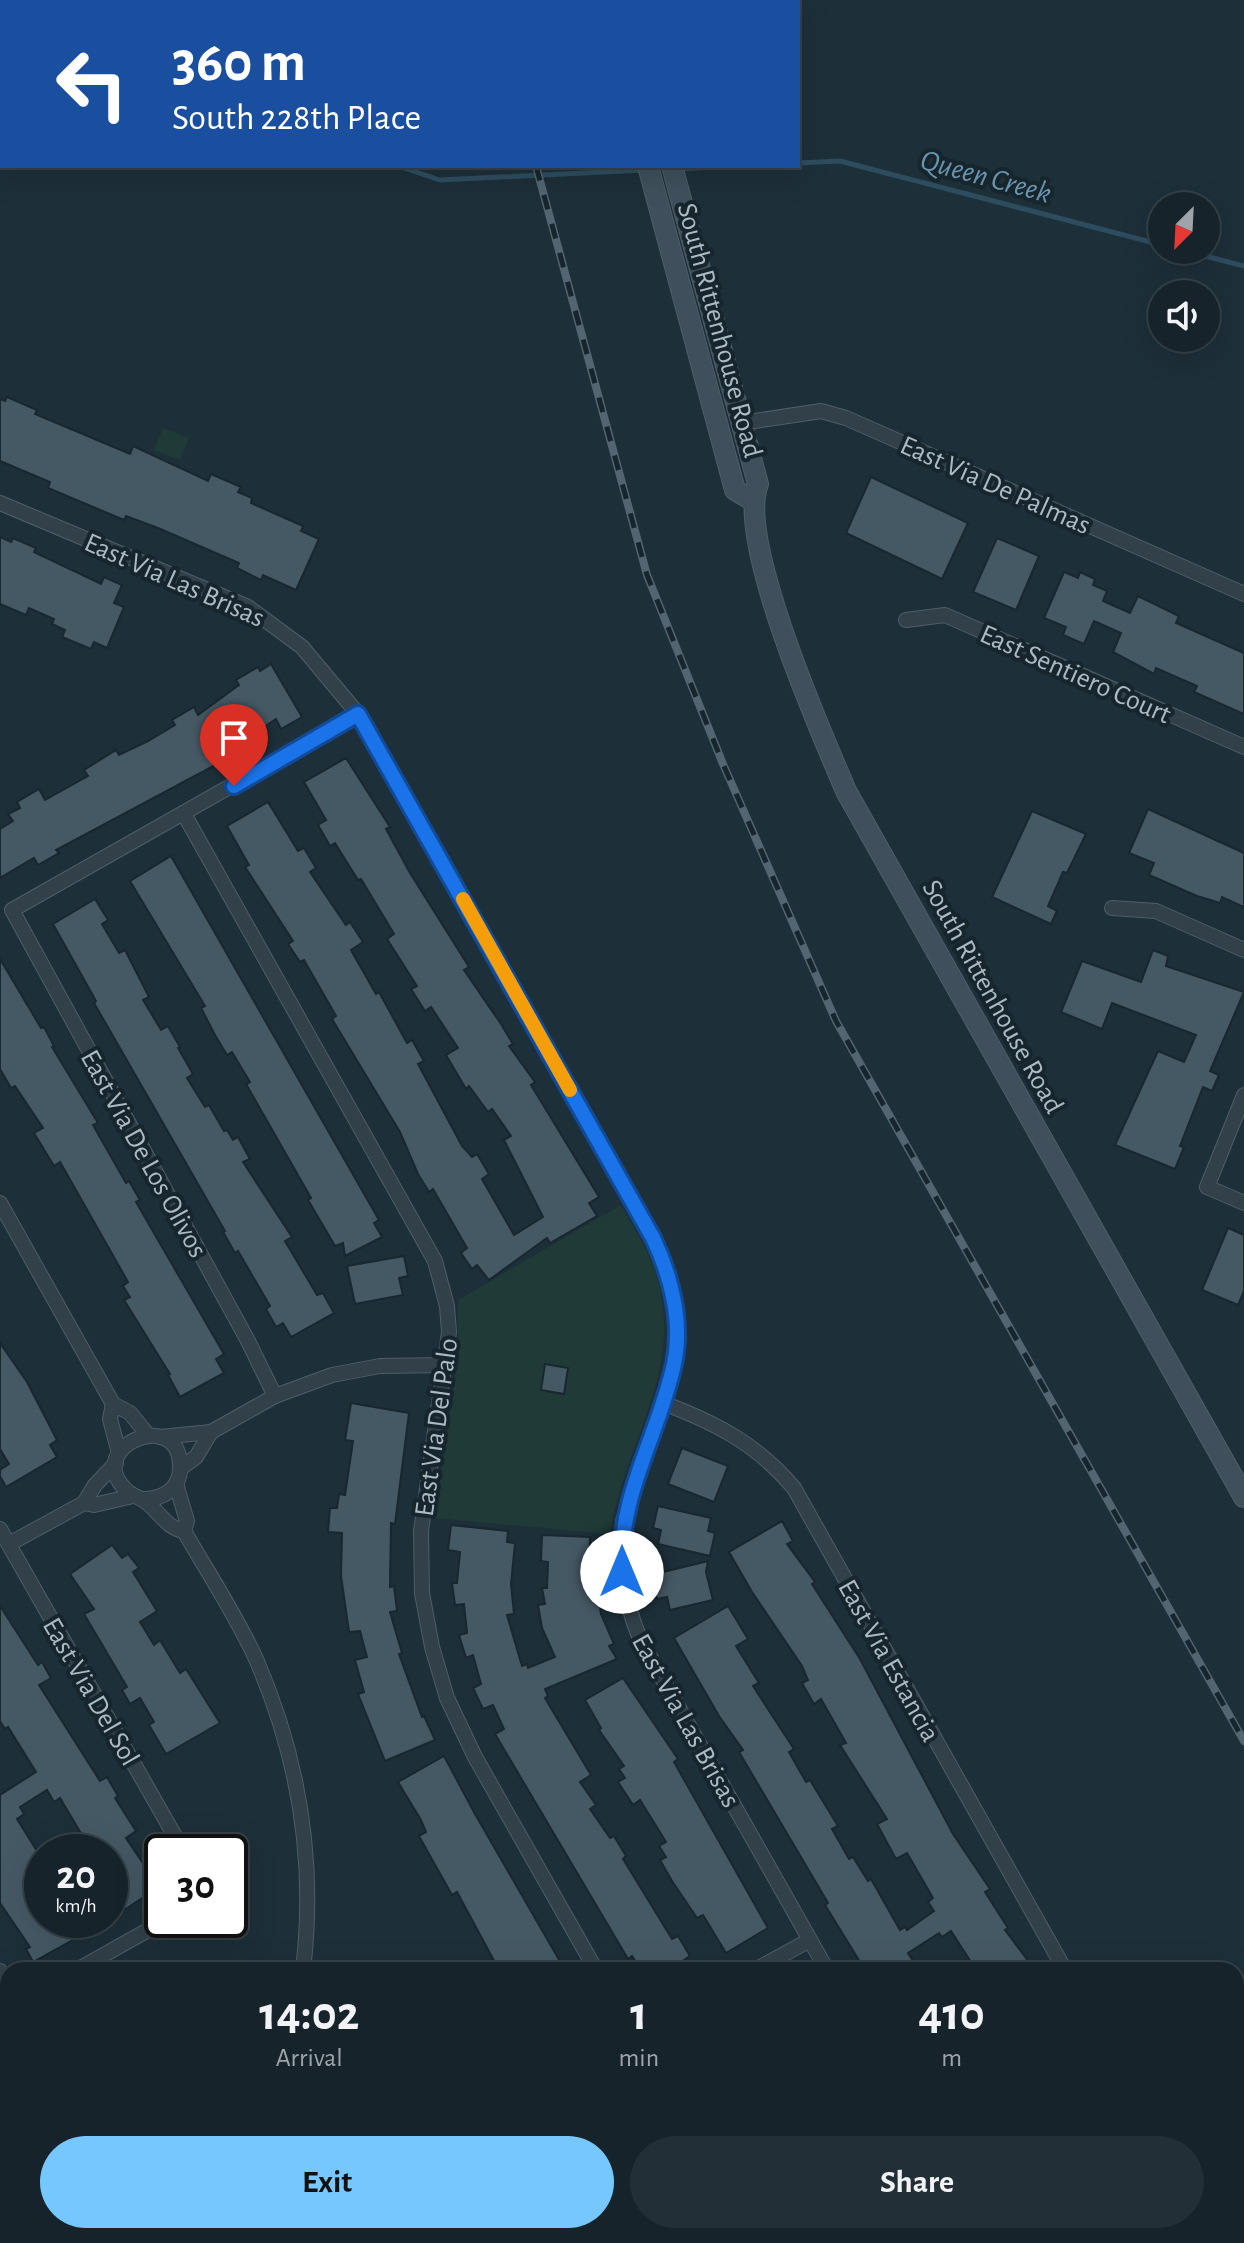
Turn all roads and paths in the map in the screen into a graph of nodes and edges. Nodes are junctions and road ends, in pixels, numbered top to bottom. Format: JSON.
{"nodes":[{"id":1,"x":649,"y":168,"type":"edge"},
{"id":2,"x":673,"y":168,"type":"edge"},
{"id":3,"x":742,"y":423,"type":"junction"},
{"id":4,"x":752,"y":500,"type":"junction"},
{"id":5,"x":0,"y":503,"type":"edge"},
{"id":6,"x":1244,"y":594,"type":"edge"},
{"id":7,"x":906,"y":620,"type":"dead end"},
{"id":8,"x":358,"y":714,"type":"junction"},
{"id":9,"x":1244,"y":747,"type":"edge"},
{"id":10,"x":184,"y":814,"type":"junction"},
{"id":11,"x":1112,"y":908,"type":"dead end"},
{"id":12,"x":1244,"y":950,"type":"edge"},
{"id":13,"x":1244,"y":1095,"type":"edge"},
{"id":14,"x":0,"y":1203,"type":"edge"},
{"id":15,"x":1244,"y":1203,"type":"edge"},
{"id":16,"x":446,"y":1365,"type":"junction"},
{"id":17,"x":275,"y":1396,"type":"junction"},
{"id":18,"x":663,"y":1403,"type":"junction"},
{"id":19,"x":113,"y":1404,"type":"junction"},
{"id":20,"x":211,"y":1432,"type":"junction"},
{"id":21,"x":154,"y":1436,"type":"junction"},
{"id":22,"x":118,"y":1458,"type":"junction"},
{"id":23,"x":181,"y":1468,"type":"junction"},
{"id":24,"x":176,"y":1484,"type":"junction"},
{"id":25,"x":1244,"y":1497,"type":"edge"},
{"id":26,"x":138,"y":1498,"type":"junction"},
{"id":27,"x":84,"y":1503,"type":"junction"},
{"id":28,"x":0,"y":1529,"type":"edge"},
{"id":29,"x":184,"y":1531,"type":"junction"},
{"id":30,"x":9,"y":1544,"type":"junction"},
{"id":31,"x":174,"y":1834,"type":"edge"},
{"id":32,"x":144,"y":1932,"type":"edge"},
{"id":33,"x":810,"y":1940,"type":"junction"},
{"id":34,"x":91,"y":1962,"type":"edge"},
{"id":35,"x":304,"y":1962,"type":"edge"},
{"id":36,"x":591,"y":1962,"type":"edge"},
{"id":37,"x":770,"y":1962,"type":"edge"},
{"id":38,"x":822,"y":1962,"type":"edge"},
{"id":39,"x":1061,"y":1962,"type":"edge"}],
"edges":[{"from":1,"to":4,"type":"main road","name":"South Rittenhouse Road"},
{"from":2,"to":3,"type":"main road","name":"South Rittenhouse Road"},
{"from":3,"to":4,"type":"main road","name":"South Rittenhouse Road"},
{"from":3,"to":6,"type":"street","name":"East Via De Palmas"},
{"from":4,"to":25,"type":"main road","name":"South Rittenhouse Road"},
{"from":5,"to":8,"type":"street","name":"East Via Las Brisas"},
{"from":7,"to":9,"type":"street","name":"East Sentiero Court"},
{"from":8,"to":10,"type":"street"},
{"from":8,"to":18,"type":"street","name":"East Via Las Brisas"},
{"from":10,"to":16,"type":"street","name":"East Via Del Palo"},
{"from":10,"to":17,"type":"street","name":"East Via De Los Olivos"},
{"from":11,"to":12,"type":"street"},
{"from":13,"to":15,"type":"street"},
{"from":14,"to":19,"type":"street"},
{"from":16,"to":17,"type":"street"},
{"from":16,"to":36,"type":"street","name":"East Via Del Palo"},
{"from":17,"to":20,"type":"street"},
{"from":18,"to":33,"type":"street","name":"East Via Las Brisas"},
{"from":18,"to":39,"type":"street","name":"East Via Estancia"},
{"from":19,"to":21,"type":"street"},
{"from":19,"to":22,"type":"street"},
{"from":20,"to":21,"type":"street"},
{"from":20,"to":23,"type":"street"},
{"from":21,"to":22,"type":"street"},
{"from":21,"to":23,"type":"street"},
{"from":22,"to":26,"type":"street"},
{"from":22,"to":27,"type":"street"},
{"from":23,"to":24,"type":"street"},
{"from":24,"to":26,"type":"street"},
{"from":24,"to":29,"type":"street"},
{"from":26,"to":27,"type":"street"},
{"from":26,"to":29,"type":"street"},
{"from":27,"to":30,"type":"street"},
{"from":28,"to":30,"type":"street","name":"East Via Del Sol"},
{"from":29,"to":35,"type":"street"},
{"from":30,"to":31,"type":"street","name":"East Via Del Sol"},
{"from":32,"to":34,"type":"street"},
{"from":33,"to":37,"type":"street"},
{"from":33,"to":38,"type":"street","name":"East Via Las Brisas"}]}
